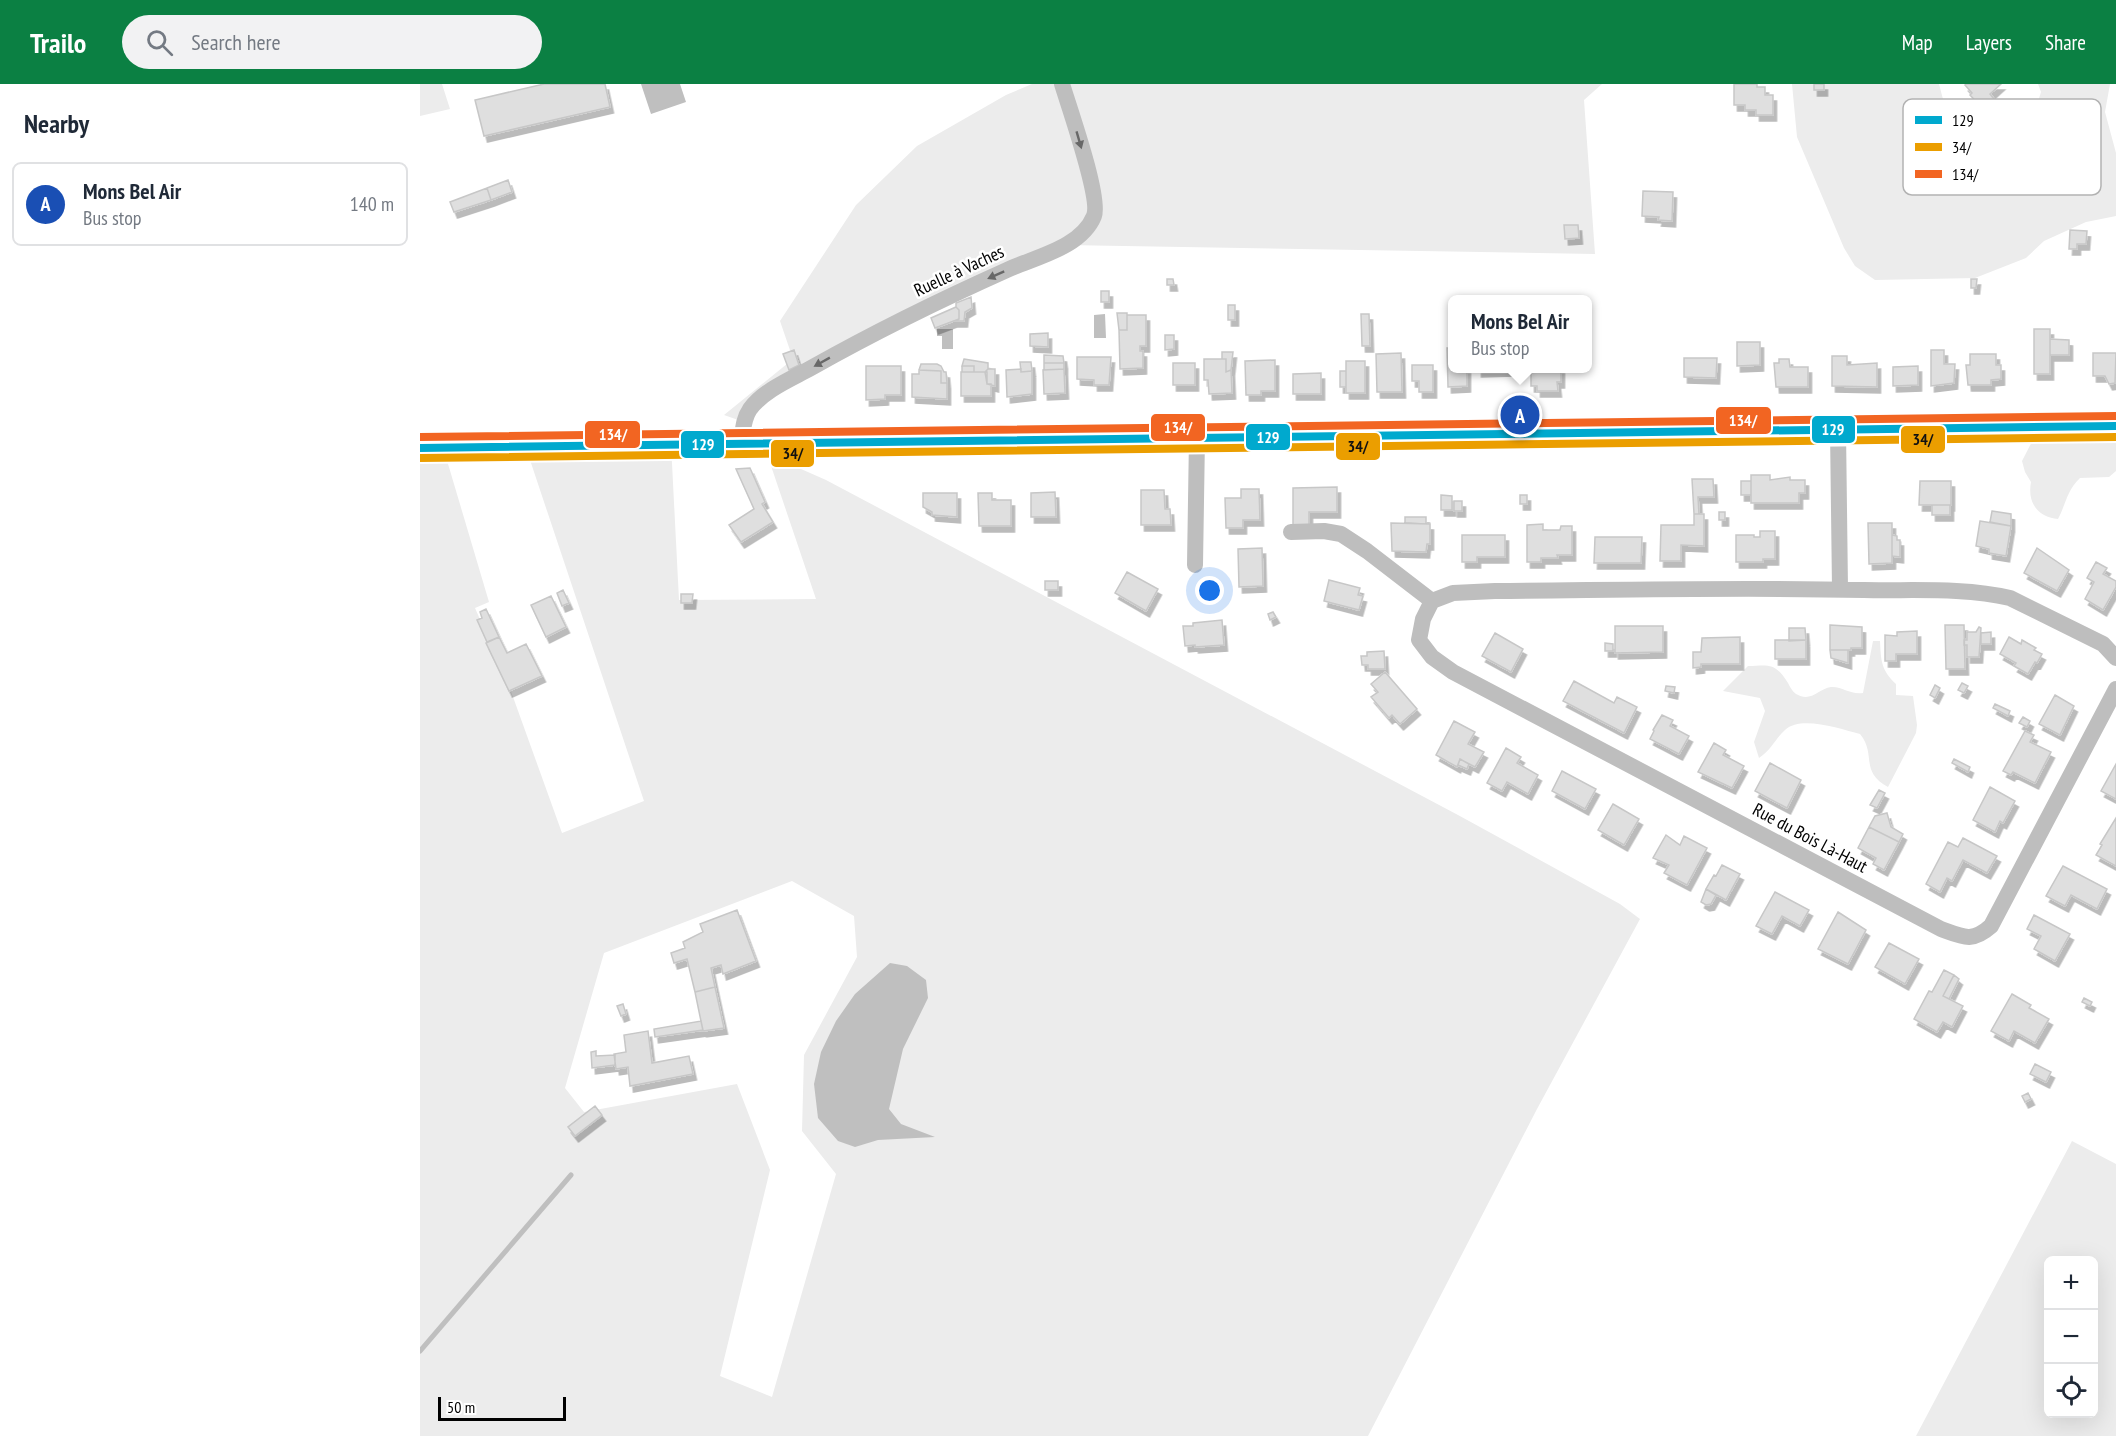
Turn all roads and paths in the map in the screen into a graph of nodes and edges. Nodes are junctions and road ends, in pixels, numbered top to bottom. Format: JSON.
{"nodes":[{"id":1,"x":1062,"y":84,"type":"edge"},
{"id":2,"x":2116,"y":426,"type":"edge"},
{"id":3,"x":1838,"y":430,"type":"junction"},
{"id":4,"x":1197,"y":437,"type":"junction"},
{"id":5,"x":741,"y":443,"type":"junction"},
{"id":6,"x":420,"y":448,"type":"edge"},
{"id":7,"x":1291,"y":532,"type":"dead end"},
{"id":8,"x":1195,"y":565,"type":"dead end"},
{"id":9,"x":1840,"y":589,"type":"junction"},
{"id":10,"x":1432,"y":601,"type":"junction"},
{"id":11,"x":2116,"y":658,"type":"edge"},
{"id":12,"x":2116,"y":689,"type":"edge"}],
"edges":[{"from":1,"to":5,"type":"street","name":"Ruelle à Vaches","one_way":true},
{"from":2,"to":3,"type":"main road"},
{"from":3,"to":4,"type":"main road"},
{"from":3,"to":9,"type":"street"},
{"from":4,"to":5,"type":"main road"},
{"from":4,"to":8,"type":"street"},
{"from":5,"to":6,"type":"main road"},
{"from":7,"to":10,"type":"street"},
{"from":9,"to":10,"type":"street"},
{"from":9,"to":11,"type":"street"},
{"from":10,"to":12,"type":"street","name":"Rue du Bois Là-Haut"}]}
